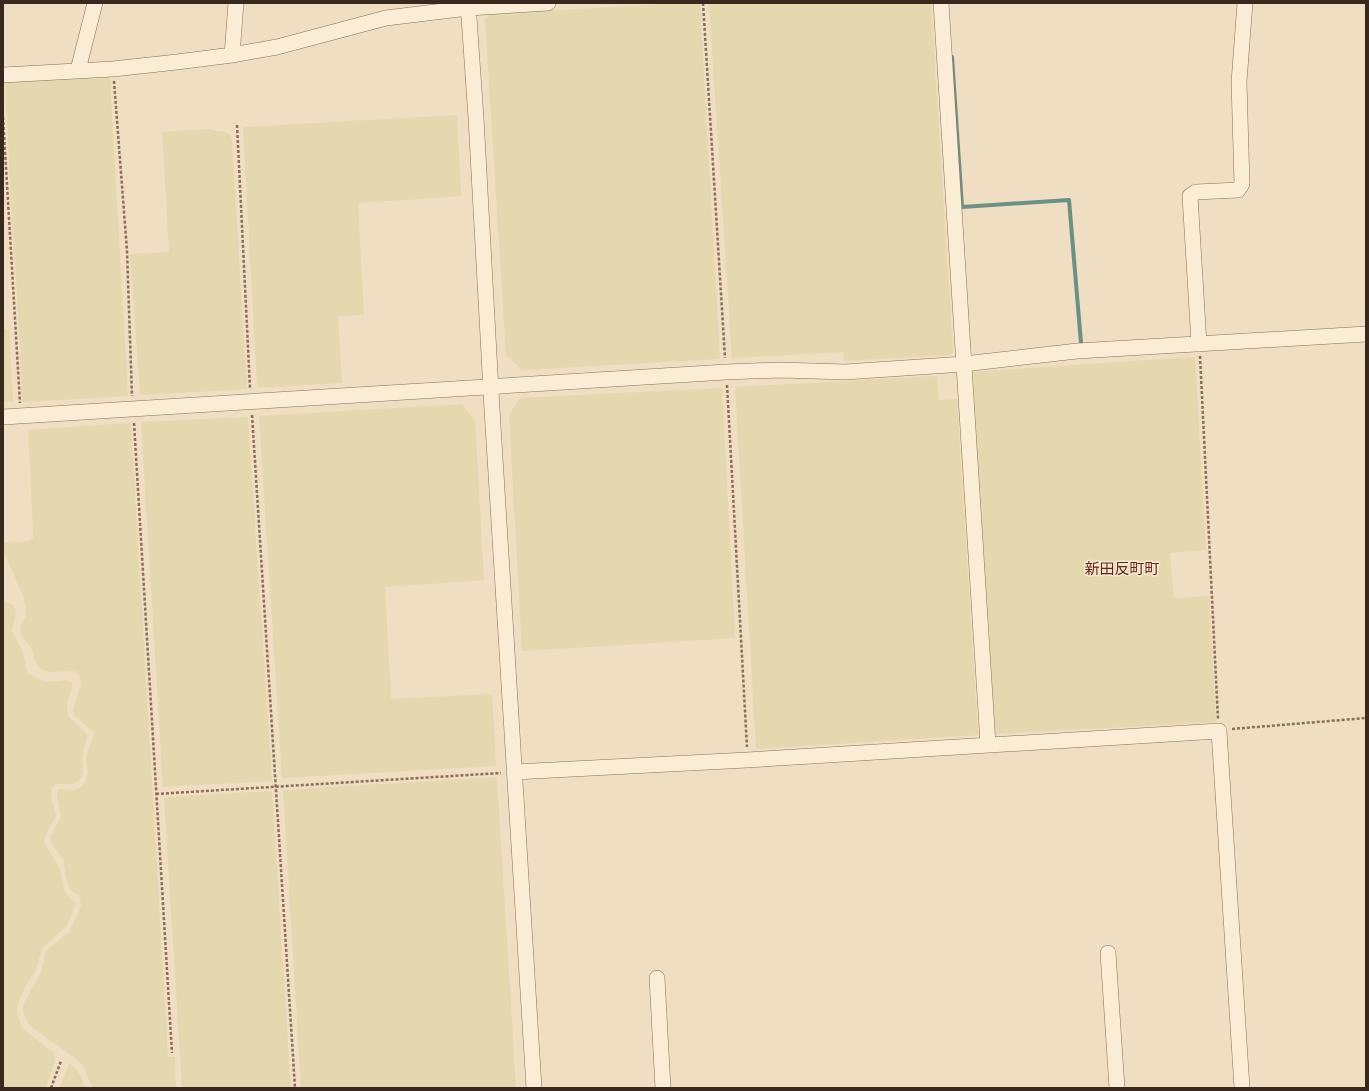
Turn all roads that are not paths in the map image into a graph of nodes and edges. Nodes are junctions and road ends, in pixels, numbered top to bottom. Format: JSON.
{"nodes":[{"id":1,"x":95,"y":3,"type":"edge"},
{"id":2,"x":236,"y":3,"type":"edge"},
{"id":3,"x":548,"y":3,"type":"edge"},
{"id":4,"x":941,"y":3,"type":"edge"},
{"id":5,"x":1245,"y":3,"type":"edge"},
{"id":6,"x":468,"y":6,"type":"edge"},
{"id":7,"x":232,"y":55,"type":"junction"},
{"id":8,"x":78,"y":70,"type":"junction"},
{"id":9,"x":3,"y":75,"type":"edge"},
{"id":10,"x":1366,"y":334,"type":"edge"},
{"id":11,"x":1199,"y":344,"type":"junction"},
{"id":12,"x":959,"y":365,"type":"junction"},
{"id":13,"x":490,"y":387,"type":"junction"},
{"id":14,"x":3,"y":417,"type":"edge"},
{"id":15,"x":988,"y":744,"type":"junction"},
{"id":16,"x":514,"y":772,"type":"junction"},
{"id":17,"x":1108,"y":952,"type":"dead end"},
{"id":18,"x":657,"y":978,"type":"dead end"},
{"id":19,"x":534,"y":1088,"type":"edge"},
{"id":20,"x":662,"y":1088,"type":"edge"},
{"id":21,"x":1117,"y":1088,"type":"edge"},
{"id":22,"x":1242,"y":1088,"type":"edge"}],
"edges":[{"from":1,"to":8,"type":"street"},
{"from":2,"to":7,"type":"street"},
{"from":3,"to":6,"type":"street"},
{"from":4,"to":12,"type":"street"},
{"from":5,"to":11,"type":"street"},
{"from":6,"to":7,"type":"street"},
{"from":6,"to":13,"type":"street"},
{"from":7,"to":8,"type":"street"},
{"from":8,"to":9,"type":"street"},
{"from":10,"to":11,"type":"street"},
{"from":11,"to":12,"type":"street"},
{"from":12,"to":13,"type":"street"},
{"from":12,"to":15,"type":"street"},
{"from":13,"to":14,"type":"street"},
{"from":13,"to":16,"type":"street"},
{"from":15,"to":16,"type":"street"},
{"from":15,"to":22,"type":"street"},
{"from":16,"to":19,"type":"street"},
{"from":17,"to":21,"type":"street"},
{"from":18,"to":20,"type":"street"}]}
